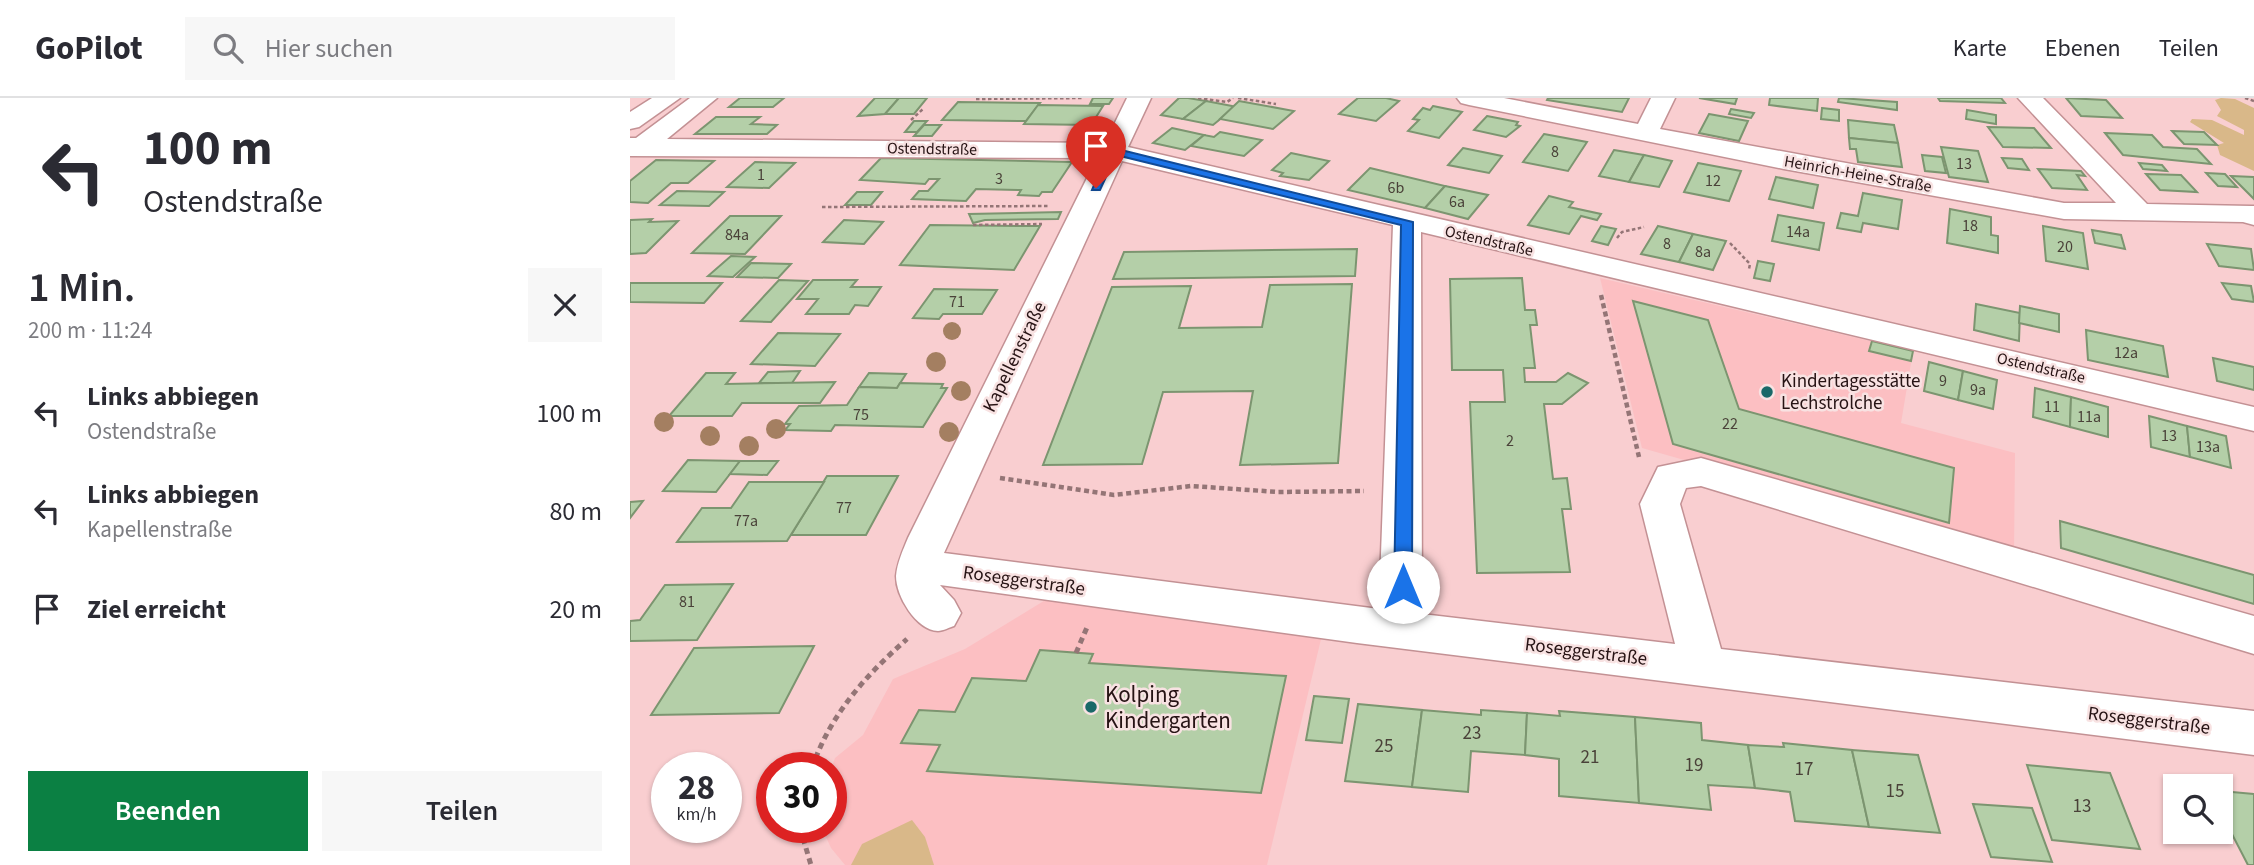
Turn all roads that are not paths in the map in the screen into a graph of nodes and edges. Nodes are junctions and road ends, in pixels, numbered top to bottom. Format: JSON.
{"nodes":[{"id":1,"x":646,"y":98,"type":"edge"},
{"id":2,"x":668,"y":98,"type":"edge"},
{"id":3,"x":705,"y":98,"type":"edge"},
{"id":4,"x":1139,"y":98,"type":"edge"},
{"id":5,"x":1469,"y":98,"type":"edge"},
{"id":6,"x":1662,"y":98,"type":"edge"},
{"id":7,"x":2030,"y":98,"type":"edge"},
{"id":8,"x":630,"y":108,"type":"edge"},
{"id":9,"x":1645,"y":134,"type":"junction"},
{"id":10,"x":633,"y":142,"type":"edge"},
{"id":11,"x":1113,"y":151,"type":"junction"},
{"id":12,"x":2139,"y":212,"type":"junction"},
{"id":13,"x":2252,"y":215,"type":"edge"},
{"id":14,"x":1407,"y":222,"type":"junction"},
{"id":15,"x":2254,"y":419,"type":"edge"},
{"id":16,"x":919,"y":566,"type":"junction"},
{"id":17,"x":939,"y":613,"type":"road end"},
{"id":18,"x":1400,"y":630,"type":"junction"},
{"id":19,"x":2254,"y":635,"type":"edge"},
{"id":20,"x":1703,"y":666,"type":"junction"},
{"id":21,"x":2254,"y":733,"type":"edge"}],
"edges":[{"from":1,"to":8,"type":"street"},
{"from":2,"to":10,"type":"street"},
{"from":3,"to":10,"type":"street"},
{"from":4,"to":11,"type":"street","name":"Kapellenstraße"},
{"from":5,"to":9,"type":"street","name":"Heinrich-Heine-Straße"},
{"from":6,"to":9,"type":"street"},
{"from":7,"to":12,"type":"street"},
{"from":9,"to":12,"type":"street","name":"Heinrich-Heine-Straße"},
{"from":10,"to":11,"type":"street","name":"Ostendstraße"},
{"from":11,"to":14,"type":"street","name":"Ostendstraße"},
{"from":11,"to":16,"type":"street","name":"Kapellenstraße"},
{"from":12,"to":13,"type":"street","name":"Heinrich-Heine-Straße"},
{"from":14,"to":15,"type":"street","name":"Ostendstraße"},
{"from":14,"to":18,"type":"street"},
{"from":16,"to":17,"type":"street","name":"Kapellenstraße"},
{"from":16,"to":18,"type":"street","name":"Roseggerstraße"},
{"from":18,"to":20,"type":"street","name":"Roseggerstraße"},
{"from":19,"to":20,"type":"street"},
{"from":20,"to":21,"type":"street","name":"Roseggerstraße"}]}
